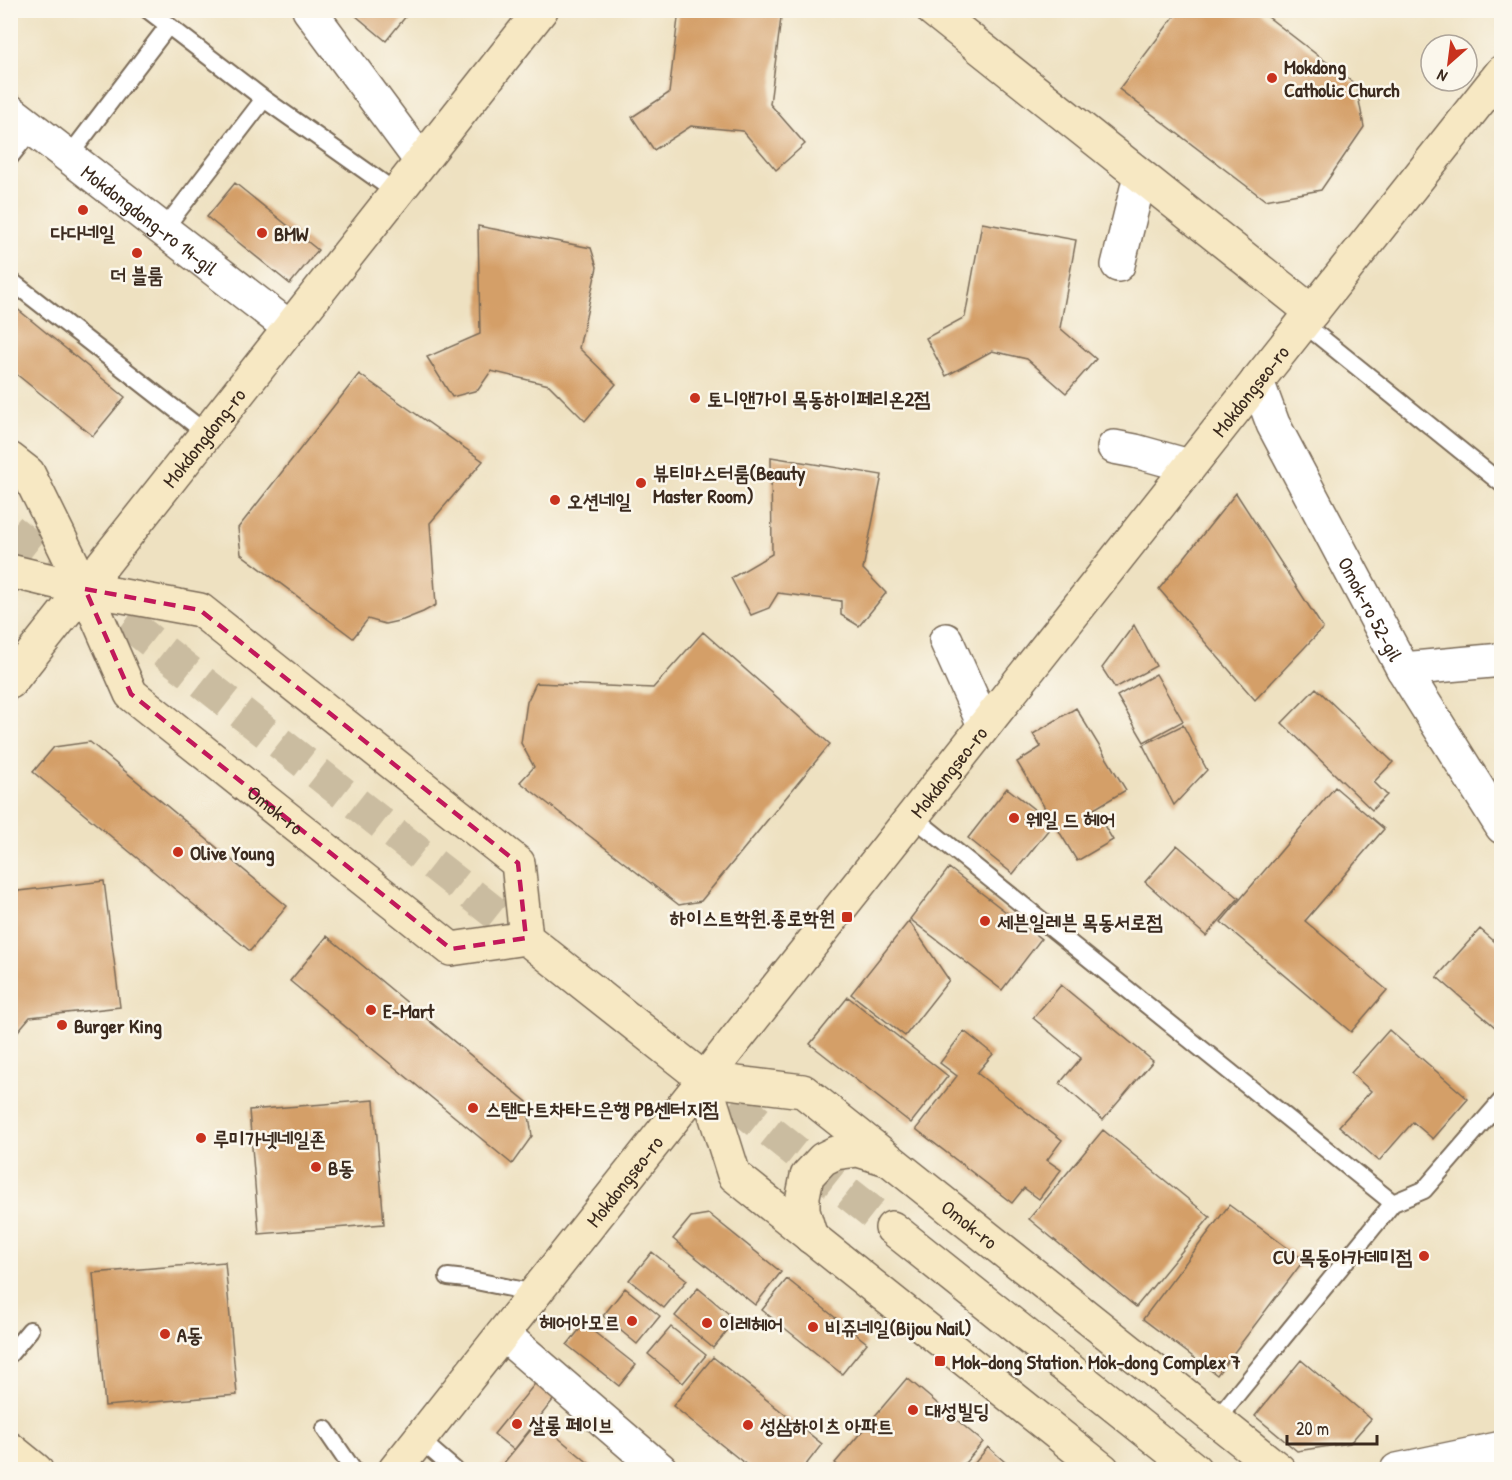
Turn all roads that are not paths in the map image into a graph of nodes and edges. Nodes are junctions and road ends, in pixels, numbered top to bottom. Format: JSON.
{"nodes":[{"id":1,"x":148,"y":10,"type":"edge"},
{"id":2,"x":309,"y":10,"type":"edge"},
{"id":3,"x":541,"y":10,"type":"edge"},
{"id":4,"x":933,"y":10,"type":"edge"},
{"id":5,"x":168,"y":26,"type":"junction"},
{"id":6,"x":1502,"y":72,"type":"edge"},
{"id":7,"x":264,"y":99,"type":"junction"},
{"id":8,"x":22,"y":119,"type":"edge"},
{"id":9,"x":69,"y":156,"type":"junction"},
{"id":10,"x":10,"y":157,"type":"edge"},
{"id":11,"x":421,"y":161,"type":"junction"},
{"id":12,"x":1140,"y":176,"type":"junction"},
{"id":13,"x":397,"y":193,"type":"junction"},
{"id":14,"x":164,"y":229,"type":"junction"},
{"id":15,"x":1118,"y":265,"type":"dead end"},
{"id":16,"x":10,"y":280,"type":"edge"},
{"id":17,"x":1307,"y":317,"type":"junction"},
{"id":18,"x":290,"y":328,"type":"junction"},
{"id":19,"x":1257,"y":381,"type":"junction"},
{"id":20,"x":207,"y":434,"type":"junction"},
{"id":21,"x":1114,"y":447,"type":"dead end"},
{"id":22,"x":10,"y":459,"type":"edge"},
{"id":23,"x":1189,"y":466,"type":"junction"},
{"id":24,"x":1502,"y":484,"type":"edge"},
{"id":25,"x":10,"y":571,"type":"edge"},
{"id":26,"x":85,"y":589,"type":"junction"},
{"id":27,"x":946,"y":640,"type":"dead end"},
{"id":28,"x":1502,"y":660,"type":"edge"},
{"id":29,"x":1403,"y":669,"type":"junction"},
{"id":30,"x":10,"y":682,"type":"edge"},
{"id":31,"x":984,"y":725,"type":"junction"},
{"id":32,"x":912,"y":816,"type":"junction"},
{"id":33,"x":1502,"y":827,"type":"edge"},
{"id":34,"x":526,"y":938,"type":"junction"},
{"id":35,"x":704,"y":1079,"type":"junction"},
{"id":36,"x":1502,"y":1100,"type":"edge"},
{"id":37,"x":889,"y":1159,"type":"junction"},
{"id":38,"x":1393,"y":1203,"type":"junction"},
{"id":39,"x":892,"y":1228,"type":"tunnel mouth"},
{"id":40,"x":811,"y":1237,"type":"junction"},
{"id":41,"x":448,"y":1277,"type":"dead end"},
{"id":42,"x":535,"y":1293,"type":"junction"},
{"id":43,"x":30,"y":1330,"type":"dead end"},
{"id":44,"x":502,"y":1334,"type":"junction"},
{"id":45,"x":10,"y":1354,"type":"edge"},
{"id":46,"x":1216,"y":1420,"type":"junction"},
{"id":47,"x":325,"y":1429,"type":"dead end"},
{"id":48,"x":419,"y":1439,"type":"junction"},
{"id":49,"x":1502,"y":1448,"type":"edge"},
{"id":50,"x":10,"y":1449,"type":"edge"},
{"id":51,"x":36,"y":1470,"type":"edge"},
{"id":52,"x":353,"y":1470,"type":"edge"},
{"id":53,"x":395,"y":1470,"type":"edge"},
{"id":54,"x":455,"y":1470,"type":"edge"},
{"id":55,"x":661,"y":1470,"type":"edge"},
{"id":56,"x":1103,"y":1470,"type":"edge"},
{"id":57,"x":1195,"y":1470,"type":"edge"},
{"id":58,"x":1279,"y":1470,"type":"edge"},
{"id":59,"x":1397,"y":1470,"type":"edge"}],
"edges":[{"from":1,"to":5,"type":"lane"},
{"from":2,"to":11,"type":"street"},
{"from":3,"to":11,"type":"main road","name":"Mokdongdong-ro"},
{"from":4,"to":12,"type":"main road"},
{"from":5,"to":7,"type":"lane"},
{"from":5,"to":9,"type":"lane"},
{"from":6,"to":17,"type":"main road","name":"Mokdongseo-ro"},
{"from":7,"to":13,"type":"lane"},
{"from":7,"to":14,"type":"lane"},
{"from":8,"to":9,"type":"street","name":"Mokdongdong-ro 14-gil"},
{"from":8,"to":10,"type":"lane"},
{"from":9,"to":14,"type":"street","name":"Mokdongdong-ro 14-gil"},
{"from":11,"to":13,"type":"main road","name":"Mokdongdong-ro"},
{"from":12,"to":15,"type":"street"},
{"from":12,"to":17,"type":"main road"},
{"from":13,"to":18,"type":"main road","name":"Mokdongdong-ro"},
{"from":14,"to":18,"type":"street","name":"Mokdongdong-ro 14-gil"},
{"from":16,"to":20,"type":"lane"},
{"from":17,"to":19,"type":"main road","name":"Mokdongseo-ro"},
{"from":17,"to":24,"type":"lane"},
{"from":18,"to":20,"type":"main road","name":"Mokdongdong-ro"},
{"from":19,"to":23,"type":"main road","name":"Mokdongseo-ro"},
{"from":19,"to":29,"type":"street","name":"Omok-ro 52-gil"},
{"from":20,"to":26,"type":"main road","name":"Mokdongdong-ro"},
{"from":21,"to":23,"type":"street"},
{"from":22,"to":26,"type":"main road","name":"Omok-ro"},
{"from":23,"to":31,"type":"main road","name":"Mokdongseo-ro"},
{"from":25,"to":26,"type":"main road"},
{"from":26,"to":30,"type":"main road","name":"Mokdongdong-ro"},
{"from":26,"to":34,"type":"main road"},
{"from":26,"to":34,"type":"main road","name":"Omok-ro"},
{"from":27,"to":31,"type":"street"},
{"from":28,"to":29,"type":"street"},
{"from":29,"to":33,"type":"street","name":"Omok-ro 52-gil"},
{"from":31,"to":32,"type":"main road","name":"Mokdongseo-ro"},
{"from":32,"to":35,"type":"main road","name":"Mokdongseo-ro"},
{"from":32,"to":38,"type":"lane"},
{"from":34,"to":35,"type":"main road"},
{"from":35,"to":37,"type":"main road","name":"Omok-ro"},
{"from":35,"to":40,"type":"main road"},
{"from":35,"to":42,"type":"main road","name":"Mokdongseo-ro"},
{"from":36,"to":38,"type":"lane"},
{"from":37,"to":40,"type":"main road"},
{"from":37,"to":46,"type":"main road","name":"Omok-ro"},
{"from":38,"to":46,"type":"lane"},
{"from":39,"to":57,"type":"main road"},
{"from":40,"to":56,"type":"main road"},
{"from":41,"to":42,"type":"lane"},
{"from":42,"to":44,"type":"main road","name":"Mokdongseo-ro"},
{"from":43,"to":45,"type":"lane"},
{"from":44,"to":48,"type":"main road","name":"Mokdongseo-ro"},
{"from":44,"to":55,"type":"street"},
{"from":46,"to":58,"type":"main road","name":"Omok-ro"},
{"from":47,"to":52,"type":"lane"},
{"from":48,"to":53,"type":"main road","name":"Mokdongseo-ro"},
{"from":48,"to":54,"type":"lane"},
{"from":49,"to":59,"type":"street"},
{"from":50,"to":51,"type":"main road"}]}
